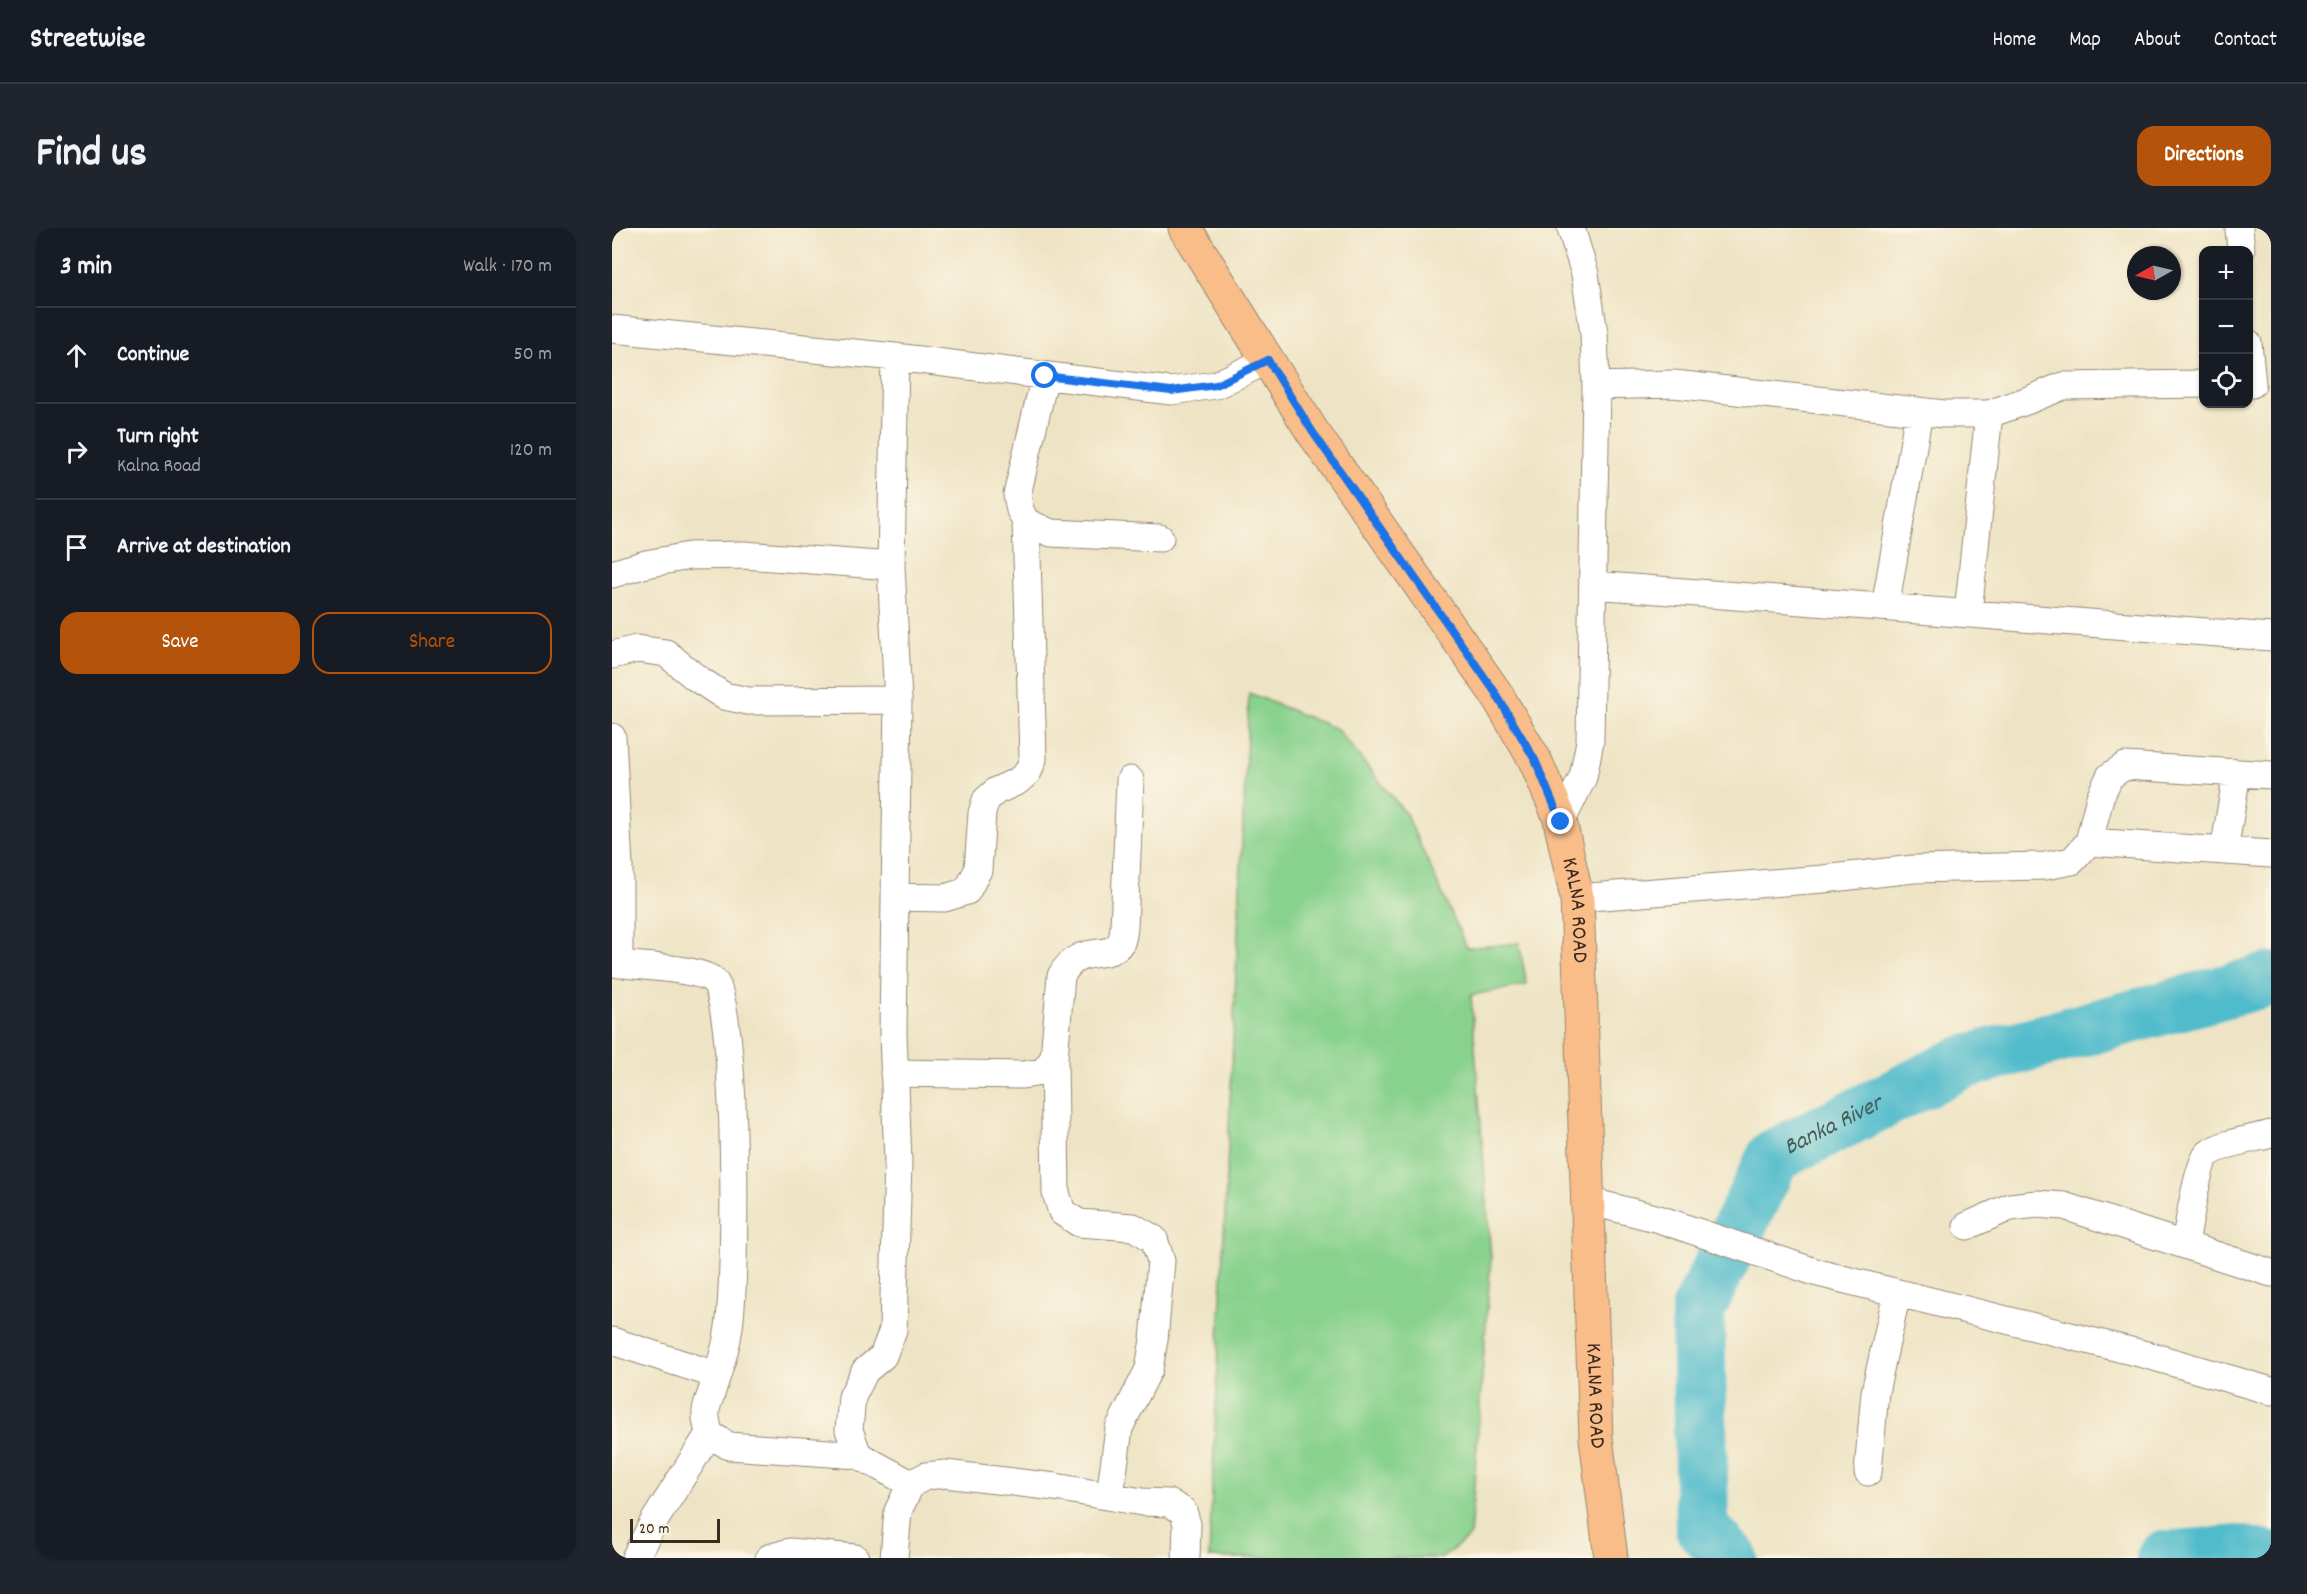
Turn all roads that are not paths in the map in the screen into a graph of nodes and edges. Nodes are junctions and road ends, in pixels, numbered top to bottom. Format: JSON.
{"nodes":[{"id":1,"x":1185,"y":228,"type":"edge"},
{"id":2,"x":1571,"y":228,"type":"edge"},
{"id":3,"x":2239,"y":228,"type":"edge"},
{"id":4,"x":2241,"y":246,"type":"edge"},
{"id":5,"x":612,"y":329,"type":"edge"},
{"id":6,"x":2250,"y":354,"type":"edge"},
{"id":7,"x":895,"y":357,"type":"junction"},
{"id":8,"x":1268,"y":360,"type":"junction"},
{"id":9,"x":1045,"y":376,"type":"junction"},
{"id":10,"x":2199,"y":384,"type":"edge"},
{"id":11,"x":2257,"y":384,"type":"edge"},
{"id":12,"x":1596,"y":386,"type":"junction"},
{"id":13,"x":1919,"y":412,"type":"junction"},
{"id":14,"x":1989,"y":414,"type":"junction"},
{"id":15,"x":1026,"y":522,"type":"junction"},
{"id":16,"x":1160,"y":538,"type":"dead end"},
{"id":17,"x":891,"y":566,"type":"junction"},
{"id":18,"x":612,"y":574,"type":"edge"},
{"id":19,"x":1593,"y":585,"type":"junction"},
{"id":20,"x":1886,"y":607,"type":"junction"},
{"id":21,"x":1968,"y":613,"type":"junction"},
{"id":22,"x":2271,"y":637,"type":"edge"},
{"id":23,"x":612,"y":655,"type":"edge"},
{"id":24,"x":898,"y":700,"type":"junction"},
{"id":25,"x":612,"y":737,"type":"edge"},
{"id":26,"x":2237,"y":773,"type":"junction"},
{"id":27,"x":2271,"y":775,"type":"edge"},
{"id":28,"x":1130,"y":780,"type":"dead end"},
{"id":29,"x":1561,"y":822,"type":"junction"},
{"id":30,"x":2089,"y":842,"type":"junction"},
{"id":31,"x":2224,"y":851,"type":"junction"},
{"id":32,"x":2271,"y":854,"type":"edge"},
{"id":33,"x":616,"y":867,"type":"edge"},
{"id":34,"x":895,"y":897,"type":"junction"},
{"id":35,"x":1577,"y":898,"type":"junction"},
{"id":36,"x":615,"y":964,"type":"edge"},
{"id":37,"x":1054,"y":1058,"type":"junction"},
{"id":38,"x":894,"y":1073,"type":"junction"},
{"id":39,"x":2271,"y":1134,"type":"edge"},
{"id":40,"x":1588,"y":1200,"type":"junction"},
{"id":41,"x":1967,"y":1226,"type":"dead end"},
{"id":42,"x":2185,"y":1245,"type":"junction"},
{"id":43,"x":2271,"y":1273,"type":"edge"},
{"id":44,"x":1897,"y":1293,"type":"junction"},
{"id":45,"x":612,"y":1341,"type":"edge"},
{"id":46,"x":716,"y":1375,"type":"junction"},
{"id":47,"x":2271,"y":1391,"type":"edge"},
{"id":48,"x":709,"y":1434,"type":"junction"},
{"id":49,"x":858,"y":1455,"type":"junction"},
{"id":50,"x":1868,"y":1472,"type":"dead end"},
{"id":51,"x":911,"y":1484,"type":"junction"},
{"id":52,"x":1110,"y":1496,"type":"junction"},
{"id":53,"x":635,"y":1558,"type":"edge"},
{"id":54,"x":769,"y":1558,"type":"edge"},
{"id":55,"x":855,"y":1558,"type":"edge"},
{"id":56,"x":894,"y":1558,"type":"edge"},
{"id":57,"x":1186,"y":1558,"type":"edge"},
{"id":58,"x":1611,"y":1558,"type":"edge"}],
"edges":[{"from":1,"to":8,"type":"main road","name":"KALNA ROAD"},
{"from":2,"to":12,"type":"street"},
{"from":3,"to":4,"type":"street"},
{"from":5,"to":7,"type":"street"},
{"from":6,"to":11,"type":"street"},
{"from":7,"to":9,"type":"street"},
{"from":7,"to":17,"type":"street"},
{"from":8,"to":9,"type":"street"},
{"from":8,"to":29,"type":"main road","name":"KALNA ROAD"},
{"from":9,"to":15,"type":"street"},
{"from":10,"to":14,"type":"street"},
{"from":12,"to":13,"type":"street"},
{"from":12,"to":19,"type":"street"},
{"from":13,"to":14,"type":"street"},
{"from":13,"to":20,"type":"street"},
{"from":14,"to":21,"type":"street"},
{"from":15,"to":16,"type":"street"},
{"from":15,"to":34,"type":"street"},
{"from":17,"to":18,"type":"street"},
{"from":17,"to":24,"type":"street"},
{"from":19,"to":20,"type":"street"},
{"from":19,"to":29,"type":"street"},
{"from":20,"to":21,"type":"street"},
{"from":21,"to":22,"type":"street"},
{"from":23,"to":24,"type":"street"},
{"from":24,"to":34,"type":"street"},
{"from":25,"to":33,"type":"street"},
{"from":26,"to":27,"type":"street"},
{"from":26,"to":30,"type":"street"},
{"from":26,"to":31,"type":"street"},
{"from":28,"to":37,"type":"street"},
{"from":29,"to":35,"type":"main road","name":"KALNA ROAD"},
{"from":30,"to":31,"type":"street"},
{"from":30,"to":35,"type":"street"},
{"from":31,"to":32,"type":"street"},
{"from":33,"to":36,"type":"street"},
{"from":34,"to":38,"type":"street"},
{"from":35,"to":40,"type":"main road","name":"KALNA ROAD"},
{"from":36,"to":46,"type":"street"},
{"from":37,"to":38,"type":"street"},
{"from":37,"to":52,"type":"street"},
{"from":38,"to":49,"type":"street"},
{"from":39,"to":42,"type":"street"},
{"from":40,"to":44,"type":"street"},
{"from":40,"to":58,"type":"main road","name":"KALNA ROAD"},
{"from":41,"to":42,"type":"street"},
{"from":42,"to":43,"type":"street"},
{"from":44,"to":47,"type":"street"},
{"from":44,"to":50,"type":"street"},
{"from":45,"to":46,"type":"street"},
{"from":46,"to":48,"type":"street"},
{"from":48,"to":49,"type":"street"},
{"from":48,"to":53,"type":"street"},
{"from":49,"to":51,"type":"street"},
{"from":51,"to":52,"type":"street"},
{"from":51,"to":56,"type":"street"},
{"from":52,"to":57,"type":"street"},
{"from":54,"to":55,"type":"street"}]}
